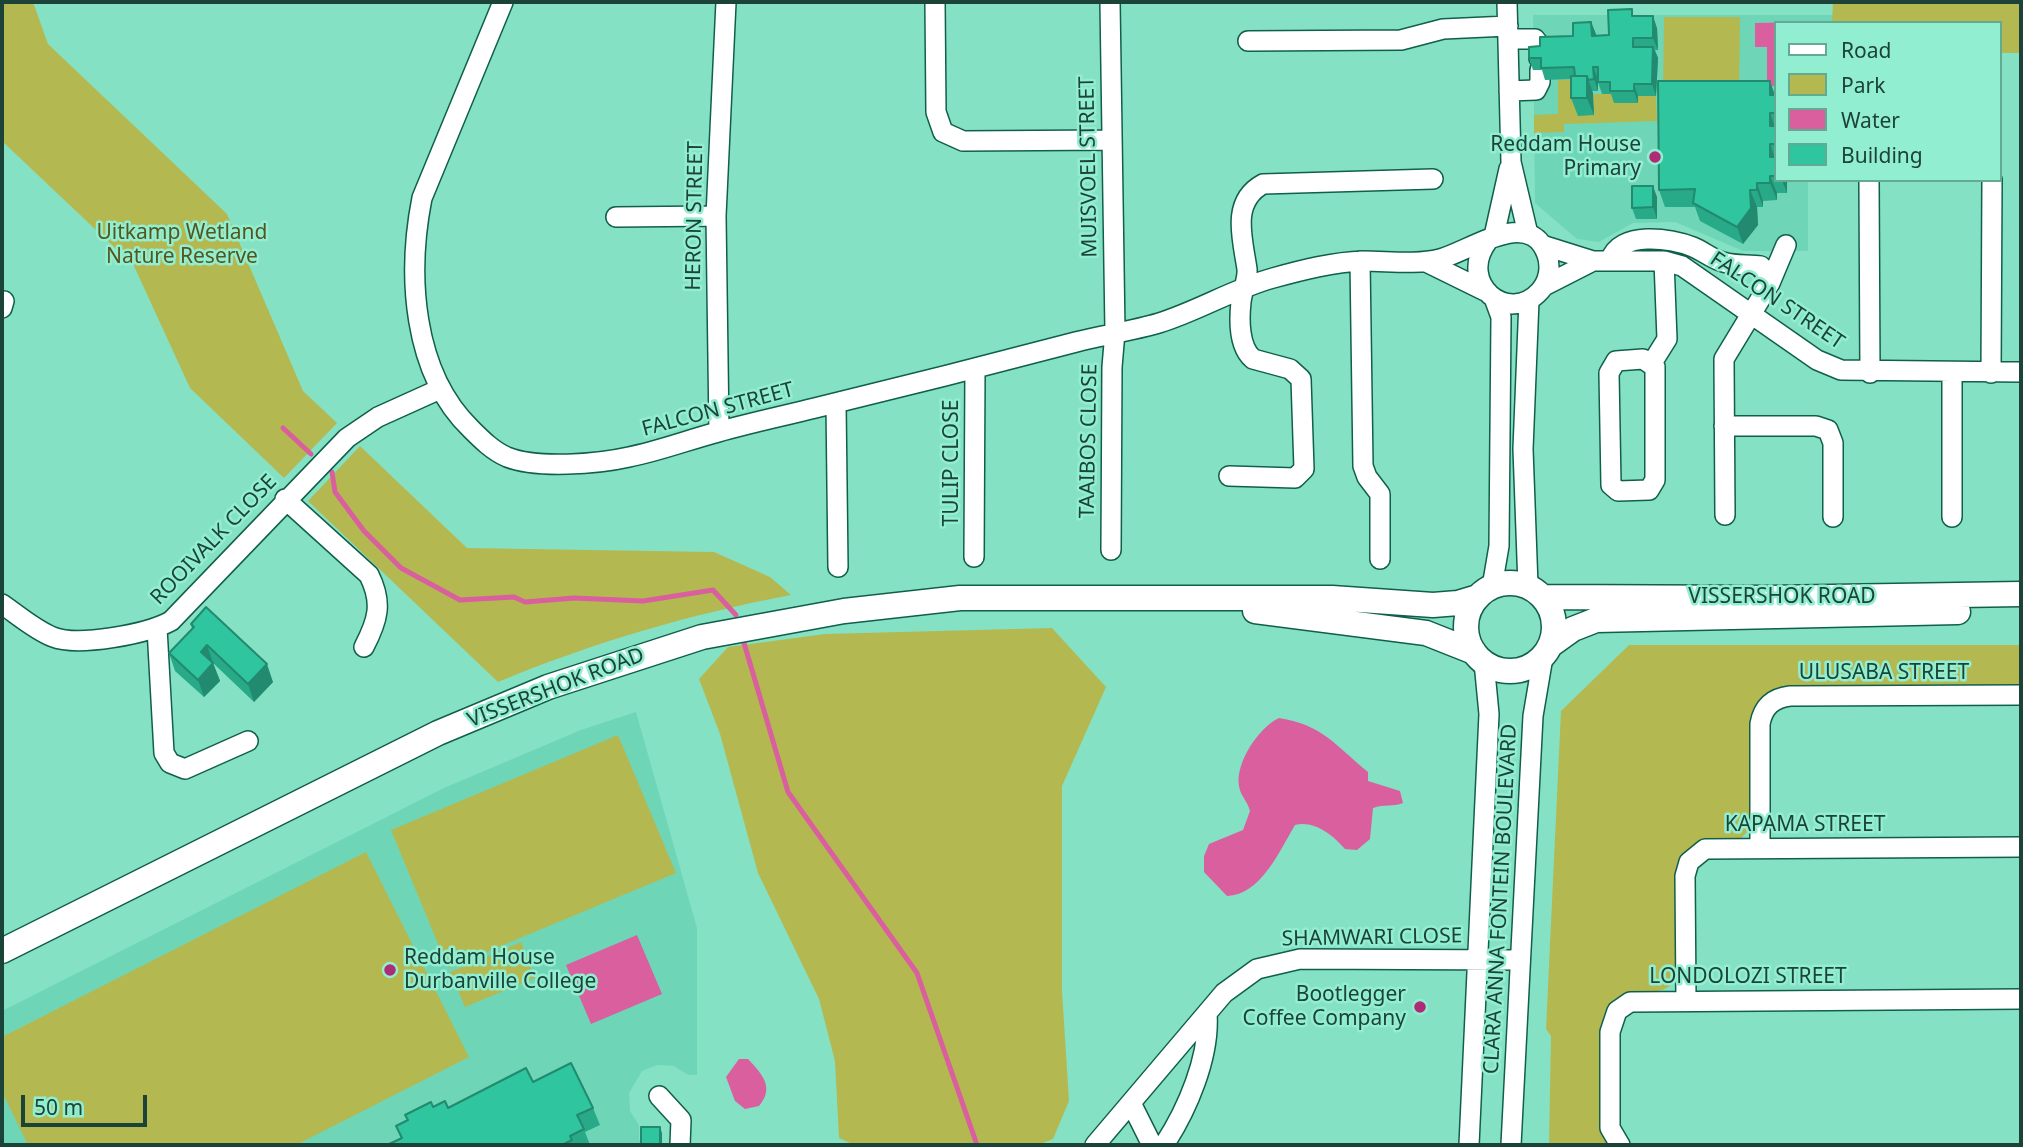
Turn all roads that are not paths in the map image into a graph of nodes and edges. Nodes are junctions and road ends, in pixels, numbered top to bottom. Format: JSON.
{"nodes":[{"id":1,"x":503,"y":2,"type":"edge"},
{"id":2,"x":726,"y":2,"type":"edge"},
{"id":3,"x":936,"y":2,"type":"edge"},
{"id":4,"x":1110,"y":2,"type":"edge"},
{"id":5,"x":1507,"y":2,"type":"edge"},
{"id":6,"x":1508,"y":33,"type":"junction"},
{"id":7,"x":1248,"y":41,"type":"dead end"},
{"id":8,"x":1509,"y":91,"type":"junction"},
{"id":9,"x":1111,"y":140,"type":"junction"},
{"id":10,"x":1511,"y":162,"type":"junction"},
{"id":11,"x":1433,"y":179,"type":"dead end"},
{"id":12,"x":1870,"y":182,"type":"edge"},
{"id":13,"x":1992,"y":182,"type":"edge"},
{"id":14,"x":616,"y":216,"type":"dead end"},
{"id":15,"x":716,"y":216,"type":"junction"},
{"id":16,"x":1491,"y":239,"type":"junction"},
{"id":17,"x":1535,"y":240,"type":"junction"},
{"id":18,"x":1786,"y":245,"type":"dead end"},
{"id":19,"x":1360,"y":261,"type":"junction"},
{"id":20,"x":1602,"y":261,"type":"junction"},
{"id":21,"x":1664,"y":261,"type":"junction"},
{"id":22,"x":1426,"y":262,"type":"junction"},
{"id":23,"x":1772,"y":279,"type":"junction"},
{"id":24,"x":1244,"y":286,"type":"junction"},
{"id":25,"x":1544,"y":286,"type":"junction"},
{"id":26,"x":1490,"y":295,"type":"junction"},
{"id":27,"x":1529,"y":300,"type":"junction"},
{"id":28,"x":1751,"y":311,"type":"junction"},
{"id":29,"x":1115,"y":332,"type":"junction"},
{"id":30,"x":1652,"y":363,"type":"junction"},
{"id":31,"x":975,"y":369,"type":"junction"},
{"id":32,"x":2021,"y":372,"type":"edge"},
{"id":33,"x":1870,"y":373,"type":"junction"},
{"id":34,"x":1952,"y":373,"type":"junction"},
{"id":35,"x":1992,"y":373,"type":"junction"},
{"id":36,"x":440,"y":389,"type":"junction"},
{"id":37,"x":836,"y":403,"type":"junction"},
{"id":38,"x":1724,"y":426,"type":"junction"},
{"id":39,"x":719,"y":431,"type":"junction"},
{"id":40,"x":1229,"y":476,"type":"dead end"},
{"id":41,"x":285,"y":499,"type":"junction"},
{"id":42,"x":1725,"y":515,"type":"dead end"},
{"id":43,"x":1833,"y":517,"type":"dead end"},
{"id":44,"x":1952,"y":517,"type":"dead end"},
{"id":45,"x":1111,"y":550,"type":"dead end"},
{"id":46,"x":974,"y":557,"type":"dead end"},
{"id":47,"x":1380,"y":559,"type":"dead end"},
{"id":48,"x":838,"y":567,"type":"dead end"},
{"id":49,"x":1485,"y":592,"type":"junction"},
{"id":50,"x":1536,"y":592,"type":"junction"},
{"id":51,"x":2021,"y":594,"type":"edge"},
{"id":52,"x":1158,"y":598,"type":"junction"},
{"id":53,"x":2,"y":604,"type":"edge"},
{"id":54,"x":2021,"y":610,"type":"edge"},
{"id":55,"x":157,"y":628,"type":"junction"},
{"id":56,"x":365,"y":647,"type":"dead end"},
{"id":57,"x":1547,"y":650,"type":"junction"},
{"id":58,"x":1479,"y":657,"type":"junction"},
{"id":59,"x":2021,"y":695,"type":"edge"},
{"id":60,"x":248,"y":741,"type":"dead end"},
{"id":61,"x":2021,"y":847,"type":"edge"},
{"id":62,"x":1760,"y":848,"type":"junction"},
{"id":63,"x":2,"y":951,"type":"edge"},
{"id":64,"x":1478,"y":959,"type":"junction"},
{"id":65,"x":1520,"y":960,"type":"junction"},
{"id":66,"x":2021,"y":999,"type":"edge"},
{"id":67,"x":1685,"y":1000,"type":"junction"},
{"id":68,"x":1206,"y":1014,"type":"junction"},
{"id":69,"x":659,"y":1096,"type":"dead end"},
{"id":70,"x":1131,"y":1103,"type":"junction"},
{"id":71,"x":680,"y":1145,"type":"edge"},
{"id":72,"x":1095,"y":1145,"type":"edge"},
{"id":73,"x":1152,"y":1145,"type":"edge"},
{"id":74,"x":1164,"y":1145,"type":"edge"},
{"id":75,"x":1469,"y":1145,"type":"edge"},
{"id":76,"x":1511,"y":1145,"type":"edge"},
{"id":77,"x":1620,"y":1145,"type":"edge"}],
"edges":[{"from":1,"to":36,"type":"street","name":"FALCON STREET"},
{"from":2,"to":15,"type":"street","name":"HERON STREET"},
{"from":3,"to":9,"type":"street"},
{"from":4,"to":9,"type":"street","name":"MUISVOEL STREET"},
{"from":5,"to":6,"type":"street"},
{"from":6,"to":7,"type":"street"},
{"from":6,"to":8,"type":"street"},
{"from":6,"to":8,"type":"street"},
{"from":8,"to":10,"type":"street"},
{"from":9,"to":29,"type":"street","name":"MUISVOEL STREET"},
{"from":10,"to":16,"type":"street"},
{"from":10,"to":17,"type":"street"},
{"from":11,"to":24,"type":"street"},
{"from":12,"to":33,"type":"street"},
{"from":13,"to":35,"type":"street"},
{"from":14,"to":15,"type":"street"},
{"from":15,"to":39,"type":"street","name":"HERON STREET"},
{"from":16,"to":17,"type":"street"},
{"from":16,"to":22,"type":"street","name":"FALCON STREET"},
{"from":16,"to":26,"type":"street"},
{"from":17,"to":20,"type":"street","name":"FALCON STREET"},
{"from":17,"to":25,"type":"street"},
{"from":18,"to":23,"type":"street"},
{"from":19,"to":22,"type":"street","name":"FALCON STREET"},
{"from":19,"to":24,"type":"street","name":"FALCON STREET"},
{"from":19,"to":47,"type":"street"},
{"from":20,"to":21,"type":"street","name":"FALCON STREET"},
{"from":20,"to":23,"type":"street"},
{"from":20,"to":25,"type":"street","name":"FALCON STREET"},
{"from":21,"to":28,"type":"street","name":"FALCON STREET"},
{"from":21,"to":30,"type":"street"},
{"from":22,"to":26,"type":"street","name":"FALCON STREET"},
{"from":23,"to":28,"type":"street"},
{"from":24,"to":29,"type":"street","name":"FALCON STREET"},
{"from":24,"to":40,"type":"street"},
{"from":25,"to":27,"type":"street"},
{"from":26,"to":27,"type":"street"},
{"from":26,"to":49,"type":"street"},
{"from":27,"to":50,"type":"street"},
{"from":28,"to":33,"type":"street","name":"FALCON STREET"},
{"from":28,"to":38,"type":"street"},
{"from":29,"to":31,"type":"street","name":"FALCON STREET"},
{"from":29,"to":45,"type":"street","name":"TAAIBOS CLOSE"},
{"from":30,"to":30,"type":"street"},
{"from":31,"to":37,"type":"street","name":"FALCON STREET"},
{"from":31,"to":46,"type":"street","name":"TULIP CLOSE"},
{"from":32,"to":35,"type":"street","name":"FALCON STREET"},
{"from":33,"to":34,"type":"street","name":"FALCON STREET"},
{"from":34,"to":35,"type":"street","name":"FALCON STREET"},
{"from":34,"to":44,"type":"street"},
{"from":36,"to":39,"type":"street","name":"FALCON STREET"},
{"from":36,"to":41,"type":"street","name":"ROOIVALK CLOSE"},
{"from":37,"to":39,"type":"street","name":"FALCON STREET"},
{"from":37,"to":48,"type":"street"},
{"from":38,"to":42,"type":"street"},
{"from":38,"to":43,"type":"street"},
{"from":41,"to":55,"type":"street","name":"ROOIVALK CLOSE"},
{"from":41,"to":56,"type":"street"},
{"from":49,"to":50,"type":"main road"},
{"from":49,"to":52,"type":"main road","name":"VISSERSHOK ROAD"},
{"from":49,"to":58,"type":"main road"},
{"from":50,"to":51,"type":"main road","name":"VISSERSHOK ROAD"},
{"from":50,"to":57,"type":"main road"},
{"from":52,"to":58,"type":"main road","name":"VISSERSHOK ROAD"},
{"from":52,"to":63,"type":"main road","name":"VISSERSHOK ROAD"},
{"from":53,"to":55,"type":"street","name":"ROOIVALK CLOSE"},
{"from":54,"to":57,"type":"main road","name":"VISSERSHOK ROAD"},
{"from":55,"to":60,"type":"street"},
{"from":57,"to":58,"type":"main road"},
{"from":57,"to":65,"type":"street","name":"CLARA ANNA FONTEIN BOULEVARD"},
{"from":58,"to":64,"type":"street","name":"CLARA ANNA FONTEIN BOULEVARD"},
{"from":59,"to":62,"type":"street","name":"ULUSABA STREET"},
{"from":61,"to":62,"type":"street","name":"KAPAMA STREET"},
{"from":62,"to":67,"type":"street","name":"KAPAMA STREET"},
{"from":64,"to":65,"type":"street","name":"SHAMWARI CLOSE"},
{"from":64,"to":68,"type":"street","name":"SHAMWARI CLOSE"},
{"from":64,"to":75,"type":"street","name":"CLARA ANNA FONTEIN BOULEVARD"},
{"from":65,"to":76,"type":"street","name":"CLARA ANNA FONTEIN BOULEVARD"},
{"from":66,"to":67,"type":"street","name":"LONDOLOZI STREET"},
{"from":67,"to":77,"type":"street","name":"LONDOLOZI STREET"},
{"from":68,"to":70,"type":"street","name":"SHAMWARI CLOSE"},
{"from":68,"to":74,"type":"street"},
{"from":69,"to":71,"type":"street"},
{"from":70,"to":72,"type":"street","name":"SHAMWARI CLOSE"},
{"from":70,"to":73,"type":"street"}]}
